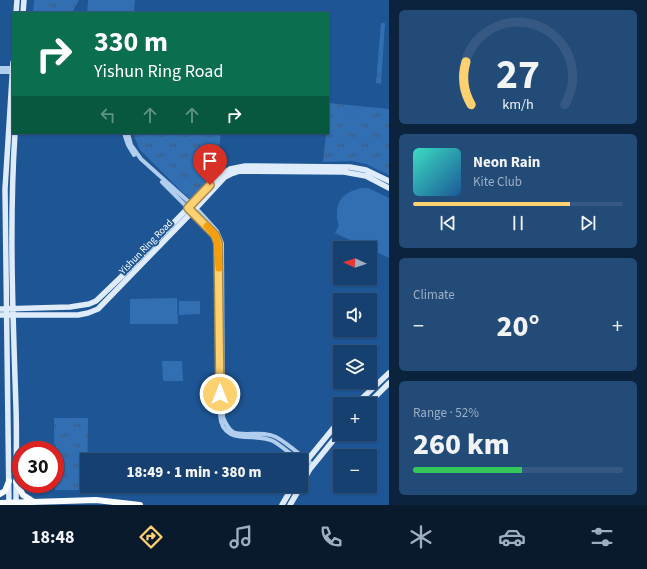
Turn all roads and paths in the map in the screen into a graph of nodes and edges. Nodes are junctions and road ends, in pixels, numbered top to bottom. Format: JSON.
{"nodes":[{"id":1,"x":17,"y":0,"type":"edge"},
{"id":2,"x":24,"y":0,"type":"edge"},
{"id":3,"x":16,"y":12,"type":"edge"},
{"id":4,"x":23,"y":12,"type":"edge"},
{"id":5,"x":0,"y":68,"type":"edge"},
{"id":6,"x":12,"y":70,"type":"edge"},
{"id":7,"x":12,"y":70,"type":"edge"},
{"id":8,"x":0,"y":72,"type":"edge"},
{"id":9,"x":12,"y":85,"type":"edge"},
{"id":10,"x":15,"y":134,"type":"edge"},
{"id":11,"x":124,"y":134,"type":"edge"},
{"id":12,"x":128,"y":134,"type":"edge"},
{"id":13,"x":389,"y":181,"type":"edge"},
{"id":14,"x":389,"y":188,"type":"edge"},
{"id":15,"x":192,"y":208,"type":"junction"},
{"id":16,"x":10,"y":308,"type":"junction"},
{"id":17,"x":0,"y":309,"type":"edge"},
{"id":18,"x":0,"y":315,"type":"edge"},
{"id":19,"x":7,"y":315,"type":"junction"},
{"id":20,"x":14,"y":315,"type":"junction"},
{"id":21,"x":389,"y":373,"type":"edge"},
{"id":22,"x":389,"y":383,"type":"edge"},
{"id":23,"x":363,"y":397,"type":"edge"},
{"id":24,"x":375,"y":397,"type":"edge"},
{"id":25,"x":333,"y":428,"type":"edge"},
{"id":26,"x":266,"y":433,"type":"junction"},
{"id":27,"x":266,"y":439,"type":"junction"},
{"id":28,"x":14,"y":441,"type":"edge"},
{"id":29,"x":333,"y":441,"type":"edge"},
{"id":30,"x":290,"y":453,"type":"edge"},
{"id":31,"x":293,"y":453,"type":"edge"},
{"id":32,"x":308,"y":456,"type":"edge"},
{"id":33,"x":308,"y":465,"type":"edge"},
{"id":34,"x":312,"y":467,"type":"junction"},
{"id":35,"x":308,"y":474,"type":"edge"},
{"id":36,"x":12,"y":481,"type":"junction"},
{"id":37,"x":14,"y":493,"type":"edge"},
{"id":38,"x":21,"y":493,"type":"edge"},
{"id":39,"x":289,"y":493,"type":"edge"},
{"id":40,"x":297,"y":493,"type":"edge"},
{"id":41,"x":0,"y":494,"type":"edge"},
{"id":42,"x":34,"y":502,"type":"junction"},
{"id":43,"x":0,"y":503,"type":"edge"},
{"id":44,"x":9,"y":504,"type":"edge"},
{"id":45,"x":16,"y":504,"type":"edge"},
{"id":46,"x":140,"y":505,"type":"edge"},
{"id":47,"x":282,"y":505,"type":"edge"},
{"id":48,"x":290,"y":505,"type":"edge"}],
"edges":[{"from":1,"to":3,"type":"main road"},
{"from":2,"to":4,"type":"main road"},
{"from":5,"to":6,"type":"street"},
{"from":7,"to":8,"type":"street"},
{"from":9,"to":16,"type":"main road"},
{"from":10,"to":16,"type":"main road"},
{"from":11,"to":15,"type":"street"},
{"from":12,"to":15,"type":"street"},
{"from":13,"to":15,"type":"main road","name":"Yishun Ring Road"},
{"from":14,"to":15,"type":"main road","name":"Yishun Ring Road"},
{"from":15,"to":16,"type":"main road","name":"Yishun Ring Road"},
{"from":15,"to":20,"type":"main road","name":"Yishun Ring Road"},
{"from":15,"to":26,"type":"street"},
{"from":15,"to":27,"type":"street"},
{"from":16,"to":17,"type":"main road","name":"Yishun Ring Road"},
{"from":16,"to":19,"type":"main road"},
{"from":16,"to":20,"type":"main road"},
{"from":18,"to":19,"type":"main road","name":"Yishun Ring Road"},
{"from":19,"to":20,"type":"main road","name":"Yishun Ring Road"},
{"from":19,"to":36,"type":"main road"},
{"from":20,"to":28,"type":"main road"},
{"from":21,"to":23,"type":"main road"},
{"from":22,"to":24,"type":"main road"},
{"from":25,"to":32,"type":"main road"},
{"from":26,"to":27,"type":"street"},
{"from":26,"to":31,"type":"street"},
{"from":27,"to":30,"type":"street"},
{"from":29,"to":34,"type":"main road"},
{"from":33,"to":34,"type":"street"},
{"from":34,"to":35,"type":"main road"},
{"from":36,"to":41,"type":"main road"},
{"from":36,"to":44,"type":"main road"},
{"from":37,"to":45,"type":"main road"},
{"from":38,"to":42,"type":"main road"},
{"from":39,"to":47,"type":"main road"},
{"from":40,"to":48,"type":"main road"},
{"from":42,"to":45,"type":"main road"},
{"from":42,"to":46,"type":"main road"},
{"from":43,"to":44,"type":"main road"},
{"from":44,"to":45,"type":"main road"}]}
